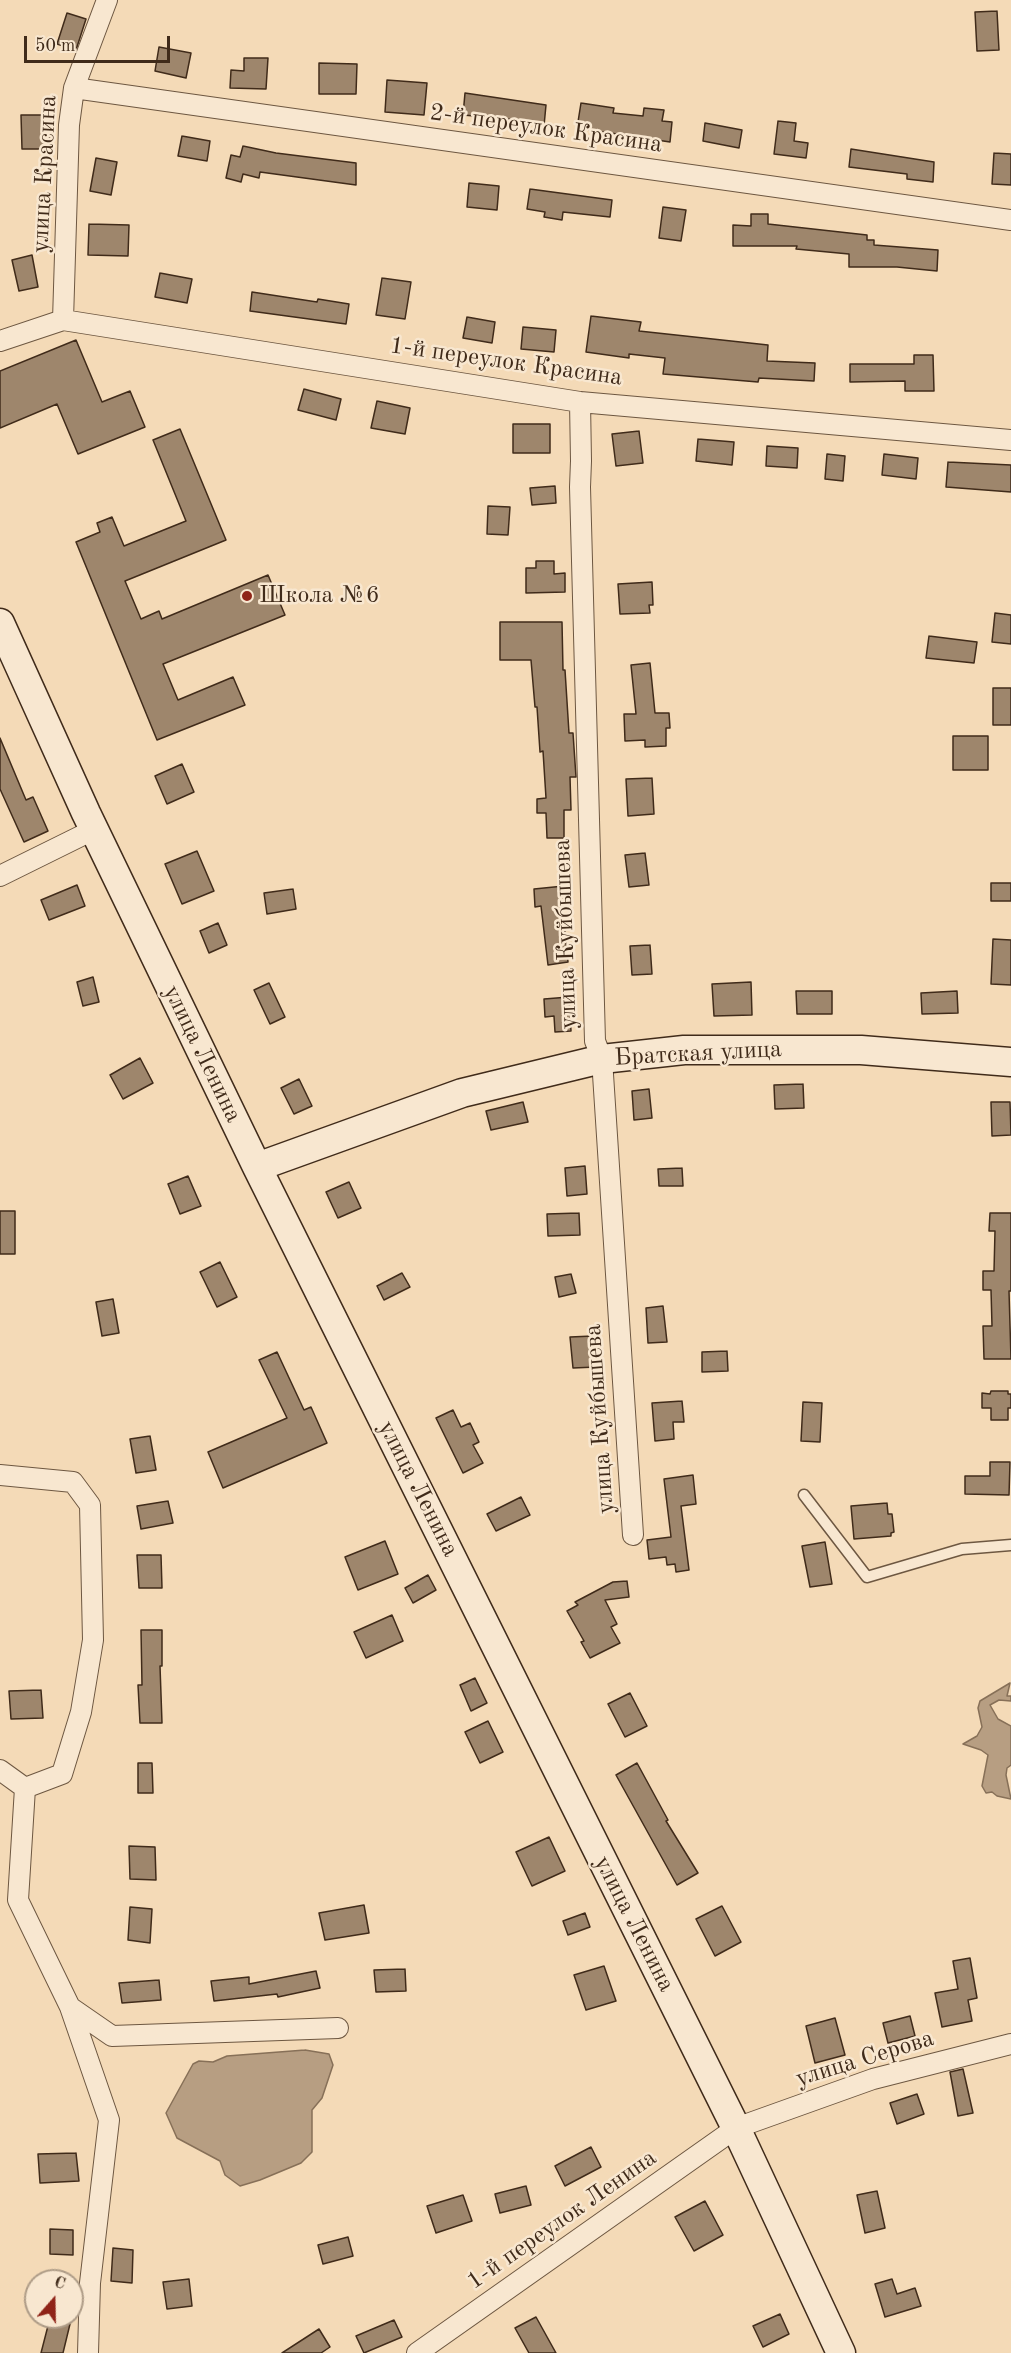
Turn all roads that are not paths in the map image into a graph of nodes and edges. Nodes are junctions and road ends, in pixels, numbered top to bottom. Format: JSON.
{"nodes":[{"id":1,"x":107,"y":0,"type":"edge"},
{"id":2,"x":74,"y":88,"type":"junction"},
{"id":3,"x":1011,"y":220,"type":"edge"},
{"id":4,"x":63,"y":320,"type":"junction"},
{"id":5,"x":0,"y":341,"type":"edge"},
{"id":6,"x":580,"y":402,"type":"junction"},
{"id":7,"x":1011,"y":440,"type":"edge"},
{"id":8,"x":0,"y":623,"type":"edge"},
{"id":9,"x":94,"y":829,"type":"junction"},
{"id":10,"x":0,"y":876,"type":"edge"},
{"id":11,"x":602,"y":1059,"type":"junction"},
{"id":12,"x":1011,"y":1062,"type":"edge"},
{"id":13,"x":257,"y":1167,"type":"junction"},
{"id":14,"x":0,"y":1475,"type":"edge"},
{"id":15,"x":804,"y":1495,"type":"dead end"},
{"id":16,"x":633,"y":1535,"type":"dead end"},
{"id":17,"x":1011,"y":1545,"type":"edge"},
{"id":18,"x":0,"y":1770,"type":"edge"},
{"id":19,"x":25,"y":1788,"type":"junction"},
{"id":20,"x":70,"y":2007,"type":"junction"},
{"id":21,"x":338,"y":2028,"type":"dead end"},
{"id":22,"x":1011,"y":2044,"type":"edge"},
{"id":23,"x":736,"y":2128,"type":"junction"},
{"id":24,"x":88,"y":2353,"type":"edge"},
{"id":25,"x":417,"y":2353,"type":"edge"},
{"id":26,"x":841,"y":2353,"type":"edge"}],
"edges":[{"from":1,"to":2,"type":"street","name":"улица Красина"},
{"from":2,"to":3,"type":"street","name":"2-й переулок Красина"},
{"from":2,"to":4,"type":"street","name":"улица Красина"},
{"from":4,"to":5,"type":"street","name":"1-й переулок Красина"},
{"from":4,"to":6,"type":"street","name":"1-й переулок Красина"},
{"from":6,"to":7,"type":"street","name":"1-й переулок Красина"},
{"from":6,"to":11,"type":"street","name":"улица Куйбышева"},
{"from":8,"to":9,"type":"main road","name":"улица Ленина"},
{"from":9,"to":10,"type":"street"},
{"from":9,"to":13,"type":"main road","name":"улица Ленина"},
{"from":11,"to":12,"type":"main road","name":"Братская улица"},
{"from":11,"to":13,"type":"main road","name":"Братская улица"},
{"from":11,"to":16,"type":"street","name":"улица Куйбышева"},
{"from":13,"to":23,"type":"main road","name":"улица Ленина"},
{"from":14,"to":19,"type":"street"},
{"from":15,"to":17,"type":"lane"},
{"from":18,"to":19,"type":"street"},
{"from":19,"to":20,"type":"street"},
{"from":20,"to":21,"type":"street"},
{"from":20,"to":24,"type":"street"},
{"from":22,"to":23,"type":"street","name":"улица Серова"},
{"from":23,"to":25,"type":"street","name":"1-й переулок Ленина"},
{"from":23,"to":26,"type":"main road","name":"улица Ленина"}]}
